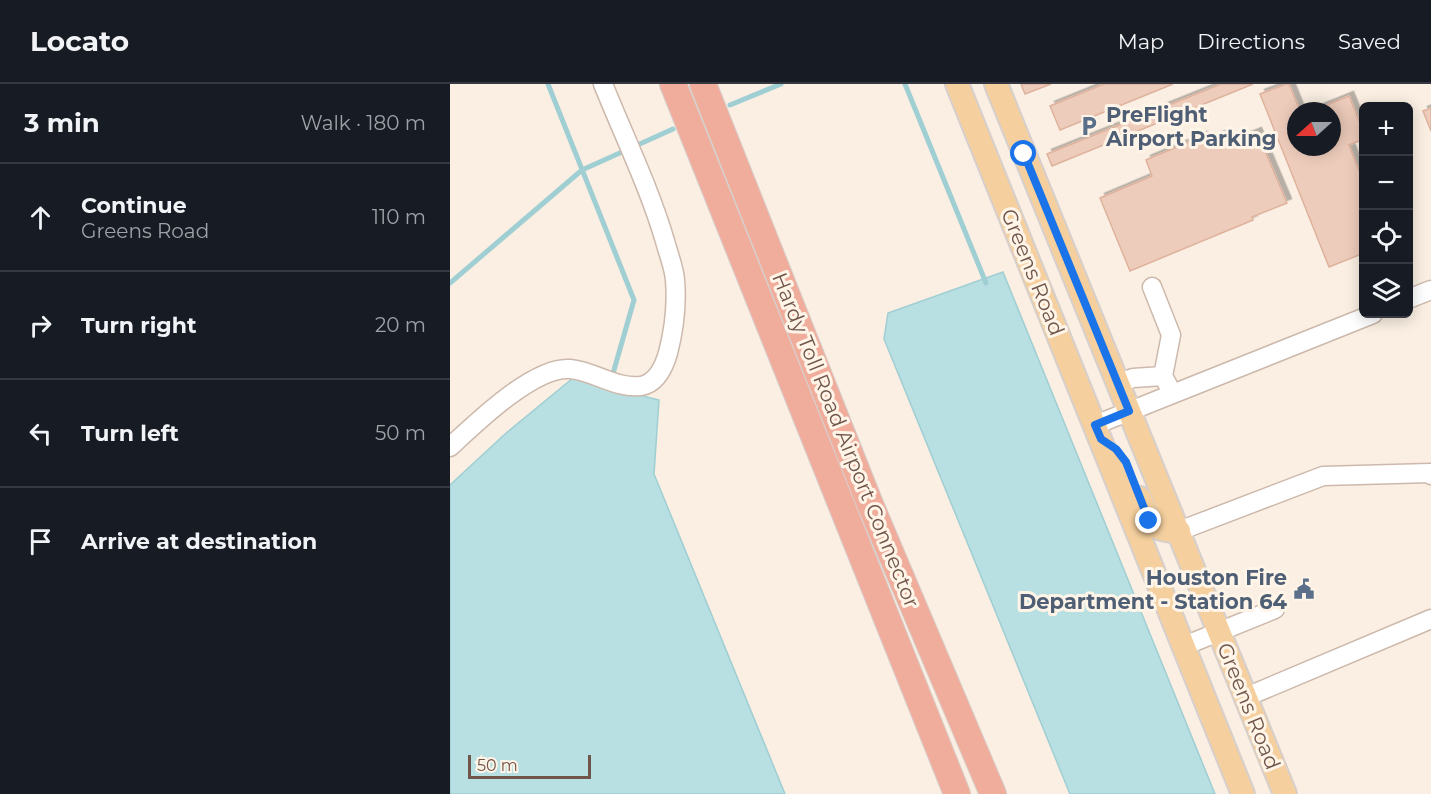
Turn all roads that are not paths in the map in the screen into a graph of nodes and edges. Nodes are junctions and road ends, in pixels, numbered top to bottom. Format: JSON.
{"nodes":[{"id":1,"x":603,"y":84,"type":"edge"},
{"id":2,"x":673,"y":84,"type":"edge"},
{"id":3,"x":703,"y":84,"type":"edge"},
{"id":4,"x":957,"y":84,"type":"edge"},
{"id":5,"x":996,"y":84,"type":"edge"},
{"id":6,"x":1152,"y":287,"type":"dead end"},
{"id":7,"x":1431,"y":291,"type":"edge"},
{"id":8,"x":1413,"y":297,"type":"edge"},
{"id":9,"x":1363,"y":318,"type":"edge"},
{"id":10,"x":1163,"y":376,"type":"junction"},
{"id":11,"x":1118,"y":382,"type":"junction"},
{"id":12,"x":1173,"y":393,"type":"junction"},
{"id":13,"x":1129,"y":411,"type":"junction"},
{"id":14,"x":1098,"y":432,"type":"junction"},
{"id":15,"x":450,"y":447,"type":"edge"},
{"id":16,"x":1431,"y":475,"type":"edge"},
{"id":17,"x":1179,"y":531,"type":"junction"},
{"id":18,"x":1275,"y":609,"type":"dead end"},
{"id":19,"x":1431,"y":619,"type":"edge"},
{"id":20,"x":1219,"y":632,"type":"junction"},
{"id":21,"x":1184,"y":646,"type":"junction"},
{"id":22,"x":1246,"y":697,"type":"junction"},
{"id":23,"x":957,"y":794,"type":"edge"},
{"id":24,"x":993,"y":794,"type":"edge"},
{"id":25,"x":1243,"y":794,"type":"edge"},
{"id":26,"x":1285,"y":794,"type":"edge"}],
"edges":[{"from":1,"to":15,"type":"lane"},
{"from":2,"to":23,"type":"highway","name":"Hardy Toll Road Airport Connector"},
{"from":3,"to":24,"type":"highway","name":"Hardy Toll Road Airport Connector"},
{"from":4,"to":14,"type":"main road","name":"Greens Road"},
{"from":5,"to":11,"type":"main road","name":"Greens Road"},
{"from":6,"to":10,"type":"lane"},
{"from":7,"to":8,"type":"lane"},
{"from":9,"to":12,"type":"lane"},
{"from":10,"to":11,"type":"lane"},
{"from":10,"to":12,"type":"lane"},
{"from":11,"to":13,"type":"main road","name":"Greens Road"},
{"from":12,"to":13,"type":"lane"},
{"from":13,"to":14,"type":"lane"},
{"from":13,"to":17,"type":"main road","name":"Greens Road"},
{"from":14,"to":17,"type":"main road"},
{"from":14,"to":21,"type":"main road","name":"Greens Road"},
{"from":16,"to":17,"type":"lane"},
{"from":17,"to":20,"type":"main road","name":"Greens Road"},
{"from":18,"to":20,"type":"lane"},
{"from":19,"to":22,"type":"lane"},
{"from":20,"to":21,"type":"lane"},
{"from":20,"to":22,"type":"main road","name":"Greens Road"},
{"from":21,"to":25,"type":"main road","name":"Greens Road"},
{"from":22,"to":26,"type":"main road","name":"Greens Road"}]}
